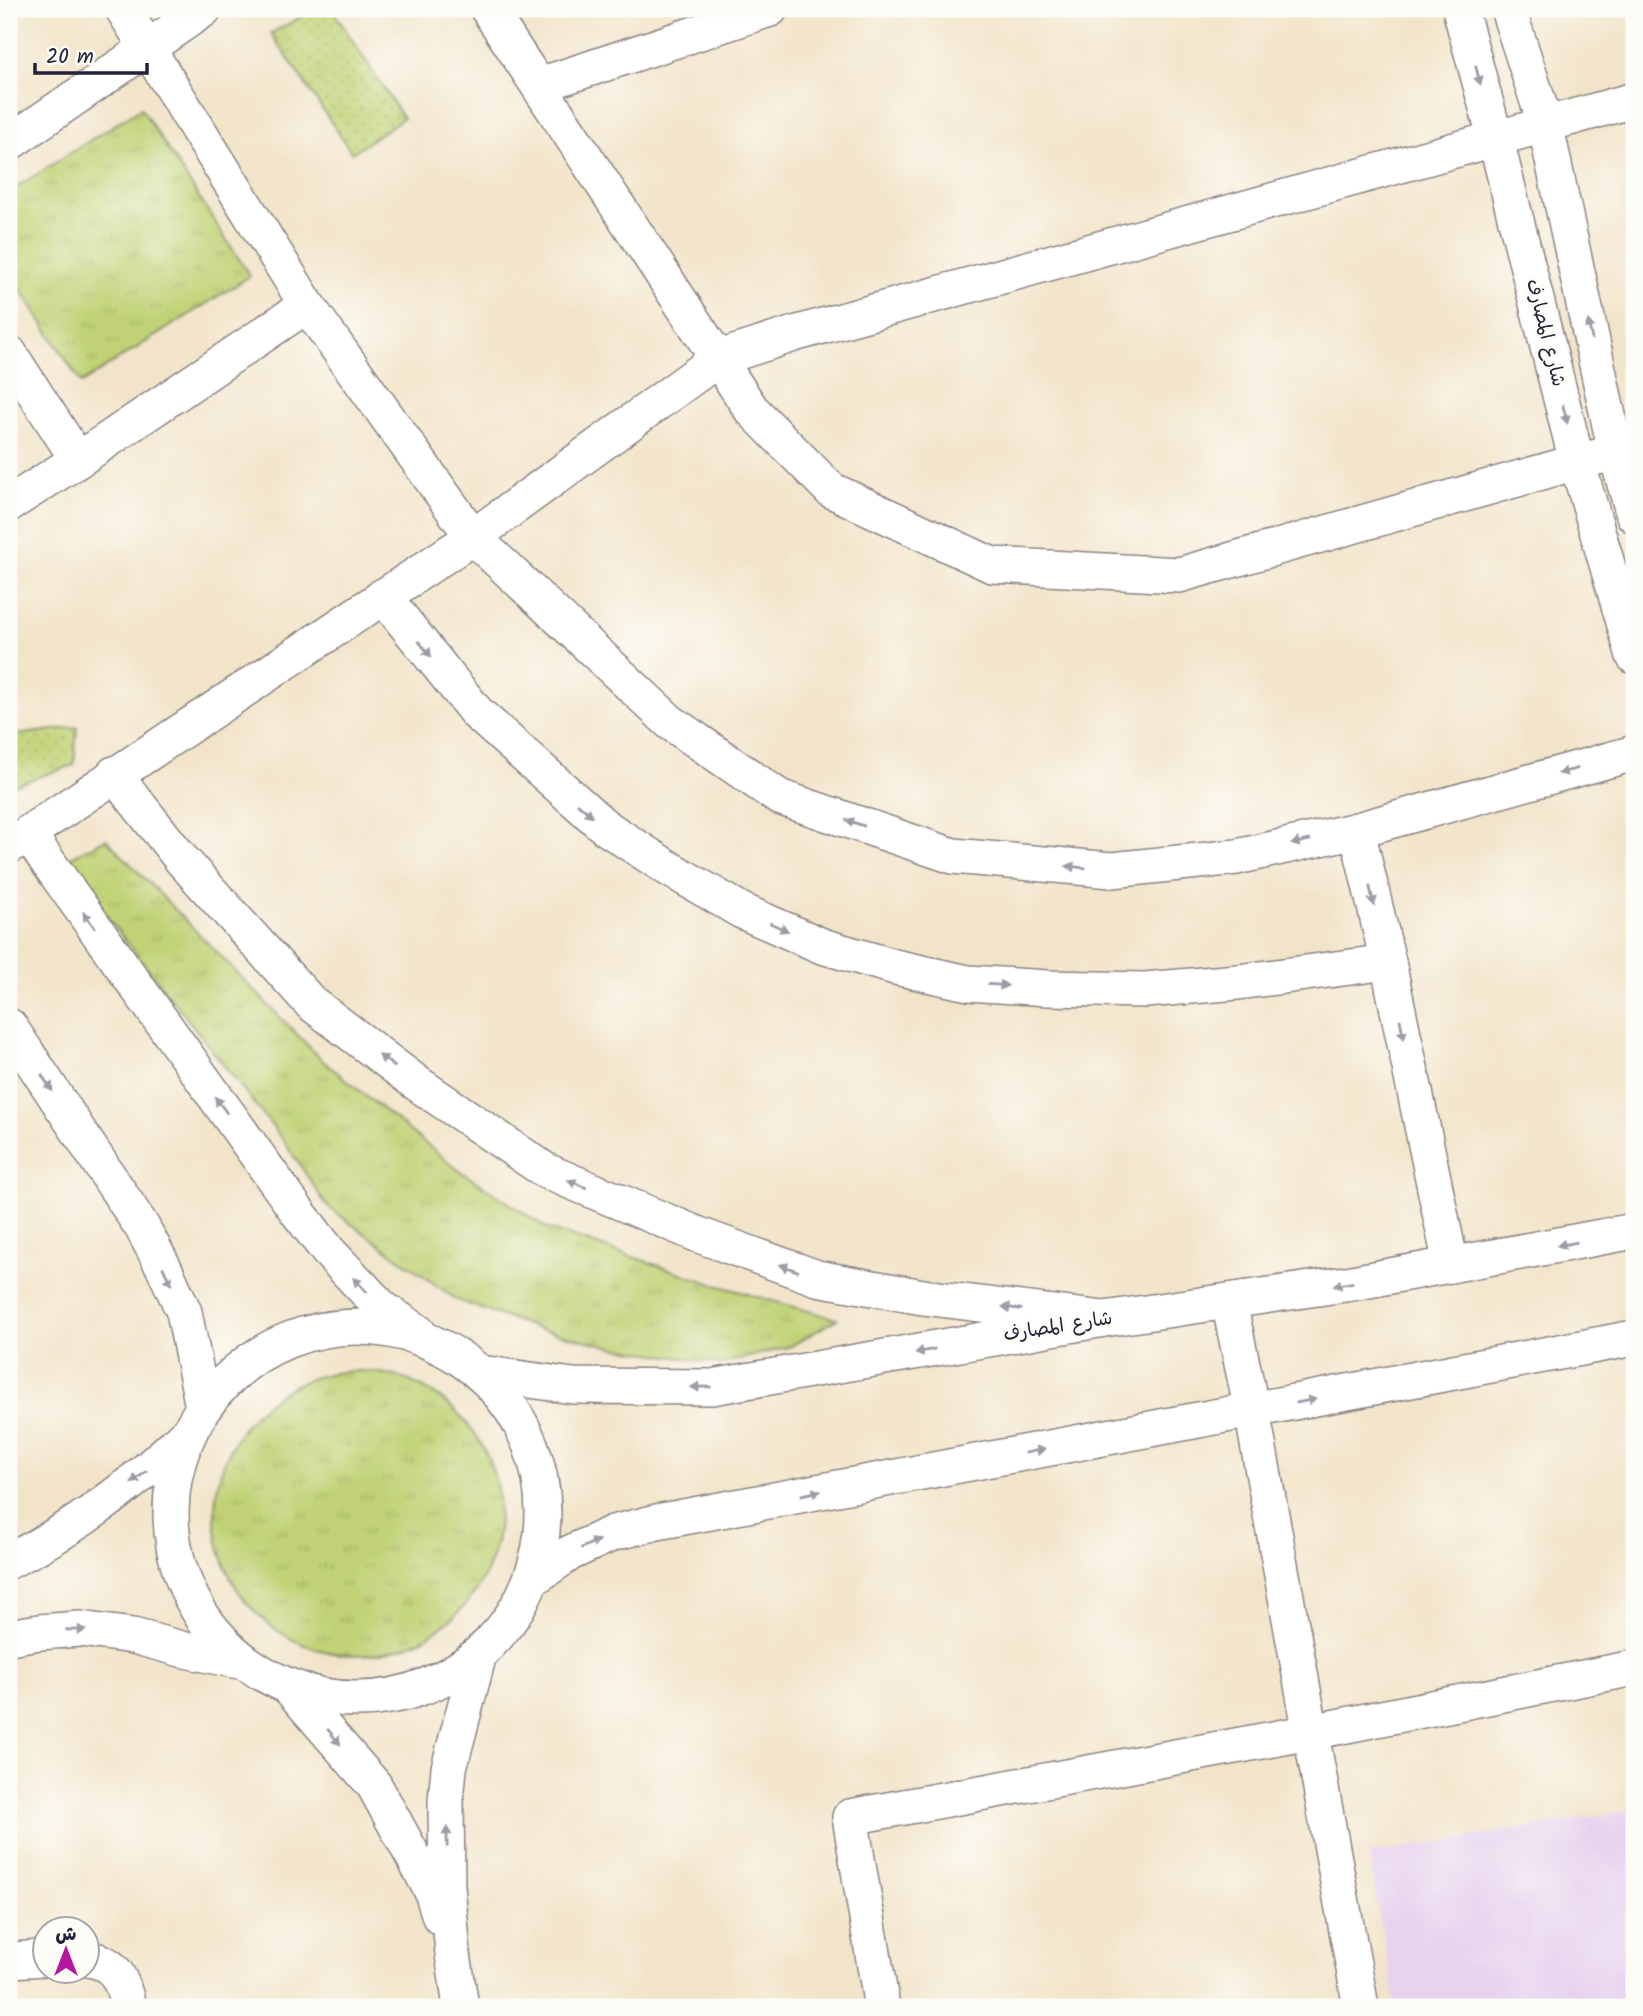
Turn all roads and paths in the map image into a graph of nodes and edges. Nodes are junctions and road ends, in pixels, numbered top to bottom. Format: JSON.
{"nodes":[{"id":1,"x":123,"y":9,"type":"edge"},
{"id":2,"x":204,"y":9,"type":"edge"},
{"id":3,"x":488,"y":9,"type":"edge"},
{"id":4,"x":770,"y":9,"type":"edge"},
{"id":5,"x":1460,"y":9,"type":"edge"},
{"id":6,"x":1508,"y":9,"type":"edge"},
{"id":7,"x":147,"y":47,"type":"junction"},
{"id":8,"x":540,"y":85,"type":"junction"},
{"id":9,"x":1634,"y":100,"type":"edge"},
{"id":10,"x":1545,"y":123,"type":"junction"},
{"id":11,"x":1495,"y":137,"type":"junction"},
{"id":12,"x":9,"y":143,"type":"edge"},
{"id":13,"x":307,"y":305,"type":"junction"},
{"id":14,"x":9,"y":353,"type":"edge"},
{"id":15,"x":719,"y":358,"type":"junction"},
{"id":16,"x":1625,"y":450,"type":"edge"},
{"id":17,"x":78,"y":460,"type":"junction"},
{"id":18,"x":1577,"y":461,"type":"junction"},
{"id":19,"x":9,"y":504,"type":"edge"},
{"id":20,"x":1634,"y":515,"type":"edge"},
{"id":21,"x":472,"y":537,"type":"junction"},
{"id":22,"x":383,"y":596,"type":"junction"},
{"id":23,"x":1634,"y":656,"type":"edge"},
{"id":24,"x":1634,"y":753,"type":"edge"},
{"id":25,"x":114,"y":775,"type":"junction"},
{"id":26,"x":1357,"y":830,"type":"junction"},
{"id":27,"x":18,"y":840,"type":"edge"},
{"id":28,"x":1388,"y":962,"type":"junction"},
{"id":29,"x":9,"y":1026,"type":"edge"},
{"id":30,"x":1634,"y":1231,"type":"edge"},
{"id":31,"x":1451,"y":1265,"type":"junction"},
{"id":32,"x":1229,"y":1302,"type":"junction"},
{"id":33,"x":1104,"y":1319,"type":"junction"},
{"id":34,"x":1634,"y":1338,"type":"edge"},
{"id":35,"x":432,"y":1342,"type":"junction"},
{"id":36,"x":480,"y":1373,"type":"junction"},
{"id":37,"x":1252,"y":1411,"type":"junction"},
{"id":38,"x":196,"y":1419,"type":"junction"},
{"id":39,"x":9,"y":1561,"type":"edge"},
{"id":40,"x":532,"y":1579,"type":"junction"},
{"id":41,"x":9,"y":1637,"type":"edge"},
{"id":42,"x":479,"y":1654,"type":"junction"},
{"id":43,"x":244,"y":1662,"type":"junction"},
{"id":44,"x":1634,"y":1668,"type":"edge"},
{"id":45,"x":288,"y":1686,"type":"junction"},
{"id":46,"x":1311,"y":1732,"type":"junction"},
{"id":47,"x":453,"y":1954,"type":"junction"},
{"id":48,"x":32,"y":1959,"type":"edge"},
{"id":49,"x":9,"y":1960,"type":"edge"},
{"id":50,"x":102,"y":1961,"type":"edge"},
{"id":51,"x":128,"y":2007,"type":"edge"},
{"id":52,"x":461,"y":2007,"type":"edge"},
{"id":53,"x":882,"y":2007,"type":"edge"},
{"id":54,"x":1361,"y":2007,"type":"edge"}],
"edges":[{"from":1,"to":7,"type":"street"},
{"from":2,"to":7,"type":"street"},
{"from":3,"to":8,"type":"street"},
{"from":4,"to":8,"type":"street"},
{"from":5,"to":11,"type":"street","name":"شارع المصارف","one_way":true},
{"from":6,"to":10,"type":"street"},
{"from":7,"to":12,"type":"street"},
{"from":7,"to":13,"type":"street"},
{"from":8,"to":15,"type":"street"},
{"from":9,"to":10,"type":"street"},
{"from":10,"to":11,"type":"street"},
{"from":16,"to":10,"type":"street","one_way":true},
{"from":11,"to":15,"type":"street"},
{"from":11,"to":18,"type":"street","name":"شارع المصارف","one_way":true},
{"from":13,"to":17,"type":"street"},
{"from":13,"to":21,"type":"street"},
{"from":14,"to":17,"type":"street"},
{"from":15,"to":18,"type":"street"},
{"from":15,"to":21,"type":"street"},
{"from":16,"to":18,"type":"street"},
{"from":16,"to":20,"type":"street"},
{"from":17,"to":19,"type":"street"},
{"from":18,"to":23,"type":"street","name":"شارع المصارف"},
{"from":21,"to":22,"type":"street"},
{"from":26,"to":21,"type":"street","one_way":true},
{"from":22,"to":25,"type":"street"},
{"from":22,"to":28,"type":"street","one_way":true},
{"from":24,"to":26,"type":"street","one_way":true},
{"from":25,"to":27,"type":"street"},
{"from":33,"to":25,"type":"street","one_way":true},
{"from":26,"to":28,"type":"street","one_way":true},
{"from":35,"to":27,"type":"street","one_way":true},
{"from":28,"to":31,"type":"street","one_way":true},
{"from":29,"to":38,"type":"street","one_way":true},
{"from":30,"to":31,"type":"street","name":"شارع المصارف","one_way":true},
{"from":31,"to":32,"type":"street","name":"شارع المصارف","one_way":true},
{"from":32,"to":33,"type":"street","name":"شارع المصارف"},
{"from":32,"to":37,"type":"street"},
{"from":33,"to":36,"type":"street","name":"شارع المصارف","one_way":true},
{"from":37,"to":34,"type":"street","one_way":true},
{"from":35,"to":36,"type":"street"},
{"from":35,"to":38,"type":"street"},
{"from":36,"to":40,"type":"street"},
{"from":40,"to":37,"type":"street","one_way":true},
{"from":37,"to":46,"type":"street"},
{"from":38,"to":39,"type":"street","one_way":true},
{"from":38,"to":43,"type":"street"},
{"from":40,"to":42,"type":"street"},
{"from":41,"to":43,"type":"street","one_way":true},
{"from":42,"to":45,"type":"street"},
{"from":47,"to":42,"type":"street","one_way":true},
{"from":43,"to":45,"type":"street"},
{"from":44,"to":46,"type":"street"},
{"from":45,"to":47,"type":"street","one_way":true},
{"from":46,"to":53,"type":"street"},
{"from":46,"to":54,"type":"street"},
{"from":47,"to":52,"type":"street"},
{"from":48,"to":49,"type":"street"},
{"from":50,"to":51,"type":"street"}]}
